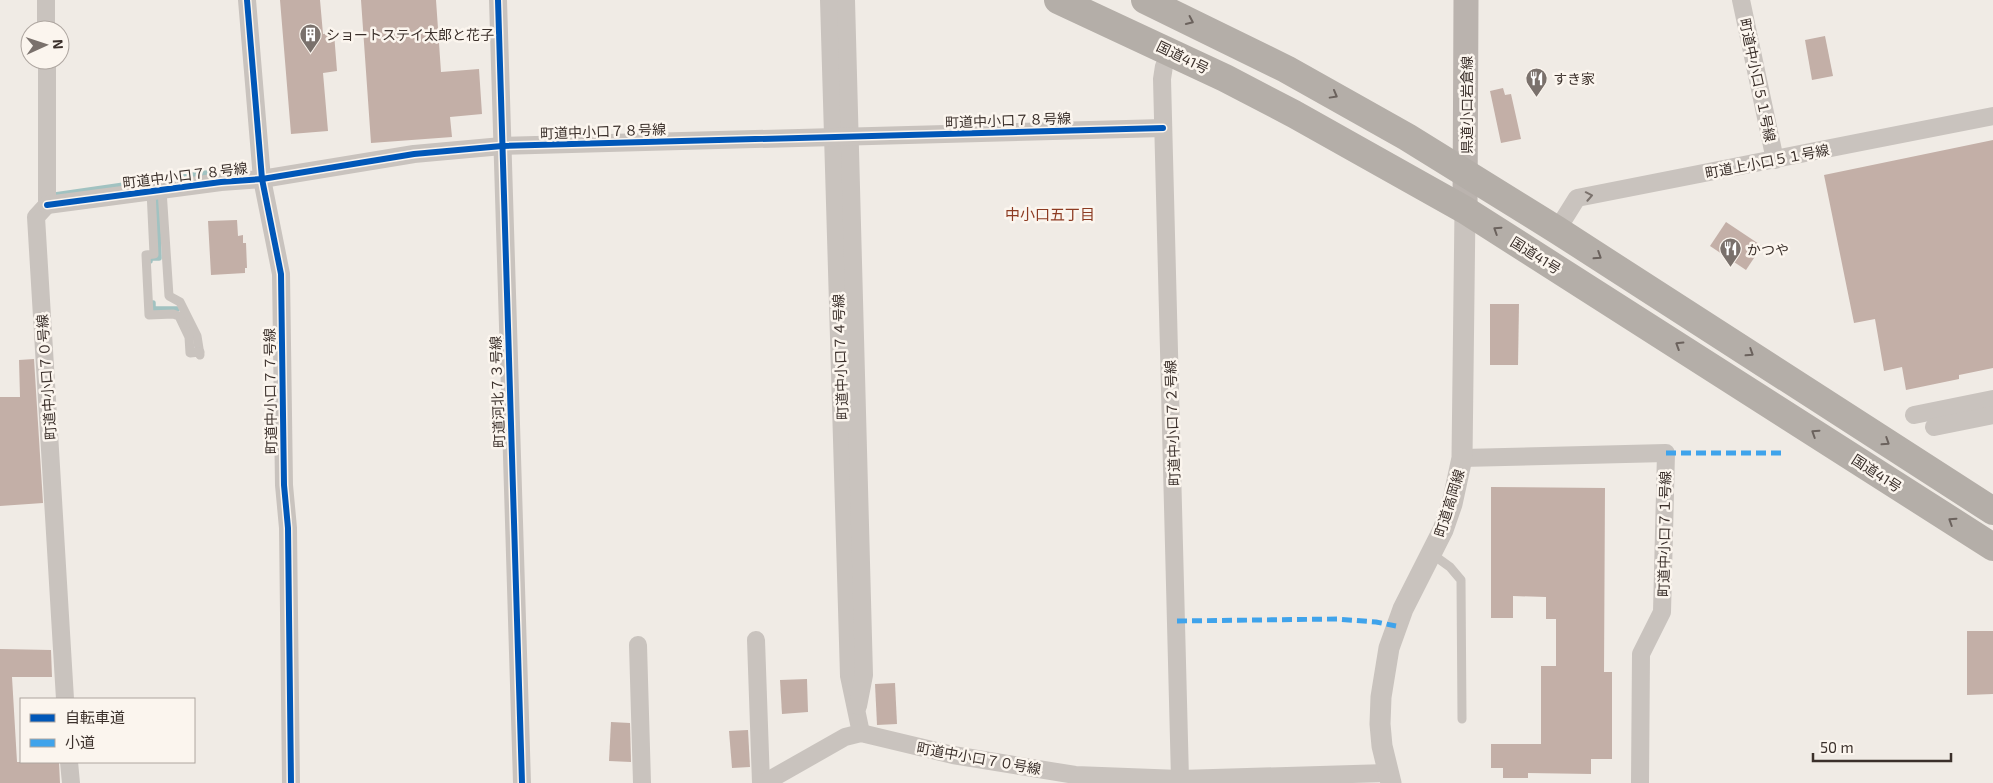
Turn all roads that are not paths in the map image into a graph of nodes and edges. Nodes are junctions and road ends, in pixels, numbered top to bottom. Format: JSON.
{"nodes":[{"id":1,"x":46,"y":0,"type":"edge"},
{"id":2,"x":247,"y":0,"type":"edge"},
{"id":3,"x":498,"y":0,"type":"edge"},
{"id":4,"x":829,"y":0,"type":"edge"},
{"id":5,"x":846,"y":0,"type":"edge"},
{"id":6,"x":1058,"y":0,"type":"edge"},
{"id":7,"x":1146,"y":0,"type":"edge"},
{"id":8,"x":1466,"y":0,"type":"edge"},
{"id":9,"x":1741,"y":0,"type":"edge"},
{"id":10,"x":46,"y":20,"type":"edge"},
{"id":11,"x":1164,"y":66,"type":"dead end"},
{"id":12,"x":46,"y":70,"type":"edge"},
{"id":13,"x":1993,"y":116,"type":"edge"},
{"id":14,"x":1163,"y":128,"type":"junction"},
{"id":15,"x":841,"y":137,"type":"junction"},
{"id":16,"x":502,"y":146,"type":"junction"},
{"id":17,"x":1775,"y":160,"type":"junction"},
{"id":18,"x":1465,"y":174,"type":"junction"},
{"id":19,"x":262,"y":178,"type":"junction"},
{"id":20,"x":157,"y":191,"type":"junction"},
{"id":21,"x":47,"y":205,"type":"junction"},
{"id":22,"x":1465,"y":210,"type":"junction"},
{"id":23,"x":1557,"y":230,"type":"junction"},
{"id":24,"x":1993,"y":399,"type":"edge"},
{"id":25,"x":1993,"y":415,"type":"edge"},
{"id":26,"x":1914,"y":416,"type":"dead end"},
{"id":27,"x":1934,"y":428,"type":"dead end"},
{"id":28,"x":1462,"y":458,"type":"junction"},
{"id":29,"x":1993,"y":511,"type":"edge"},
{"id":30,"x":1993,"y":547,"type":"edge"},
{"id":31,"x":1432,"y":554,"type":"junction"},
{"id":32,"x":756,"y":640,"type":"dead end"},
{"id":33,"x":638,"y":645,"type":"dead end"},
{"id":34,"x":65,"y":698,"type":"edge"},
{"id":35,"x":1462,"y":719,"type":"dead end"},
{"id":36,"x":861,"y":733,"type":"junction"},
{"id":37,"x":69,"y":763,"type":"edge"},
{"id":38,"x":1389,"y":778,"type":"edge"},
{"id":39,"x":1180,"y":779,"type":"junction"},
{"id":40,"x":70,"y":783,"type":"edge"},
{"id":41,"x":291,"y":783,"type":"edge"},
{"id":42,"x":522,"y":783,"type":"edge"},
{"id":43,"x":642,"y":783,"type":"edge"},
{"id":44,"x":763,"y":783,"type":"edge"},
{"id":45,"x":1640,"y":783,"type":"edge"}],
"edges":[{"from":1,"to":10,"type":"street"},
{"from":2,"to":19,"type":"street","name":"町道中小口７７号線"},
{"from":3,"to":16,"type":"street","name":"町道河北７３号線"},
{"from":4,"to":15,"type":"street","name":"町道中小口７４号線"},
{"from":5,"to":15,"type":"street","name":"町道中小口７４号線"},
{"from":6,"to":22,"type":"highway","name":"国道41号"},
{"from":7,"to":18,"type":"highway","one_way":true},
{"from":8,"to":18,"type":"main road","name":"県道小口岩倉線"},
{"from":9,"to":17,"type":"street","name":"町道中小口５１号線"},
{"from":11,"to":14,"type":"street","name":"町道中小口７２号線"},
{"from":12,"to":21,"type":"street","name":"町道中小口７０号線"},
{"from":13,"to":17,"type":"street","name":"町道上小口５１号線"},
{"from":14,"to":15,"type":"street","name":"町道中小口７８号線"},
{"from":14,"to":39,"type":"street","name":"町道中小口７２号線"},
{"from":15,"to":16,"type":"street","name":"町道中小口７８号線"},
{"from":15,"to":36,"type":"street","name":"町道中小口７４号線"},
{"from":16,"to":19,"type":"street","name":"町道中小口７８号線"},
{"from":16,"to":42,"type":"street","name":"町道河北７３号線"},
{"from":23,"to":17,"type":"street","name":"町道上小口５１号線","one_way":true},
{"from":18,"to":22,"type":"main road","name":"県道小口岩倉線"},
{"from":18,"to":23,"type":"highway"},
{"from":19,"to":20,"type":"street","name":"町道中小口７８号線"},
{"from":19,"to":41,"type":"street","name":"町道中小口７７号線"},
{"from":20,"to":20,"type":"lane"},
{"from":20,"to":21,"type":"street","name":"町道中小口７８号線"},
{"from":21,"to":34,"type":"street","name":"町道中小口７０号線"},
{"from":22,"to":28,"type":"street","name":"町道高岡線"},
{"from":30,"to":22,"type":"highway","name":"国道41号","one_way":true},
{"from":23,"to":29,"type":"highway","one_way":true},
{"from":24,"to":26,"type":"street"},
{"from":25,"to":27,"type":"street"},
{"from":28,"to":31,"type":"street","name":"町道高岡線"},
{"from":28,"to":45,"type":"street","name":"町道中小口７１号線"},
{"from":31,"to":35,"type":"lane"},
{"from":31,"to":38,"type":"street","name":"町道高岡線"},
{"from":32,"to":44,"type":"street"},
{"from":33,"to":43,"type":"street"},
{"from":36,"to":39,"type":"street","name":"町道中小口７０号線"},
{"from":36,"to":44,"type":"street"},
{"from":37,"to":40,"type":"street"},
{"from":38,"to":39,"type":"street","name":"町道中小口７０号線"}]}
